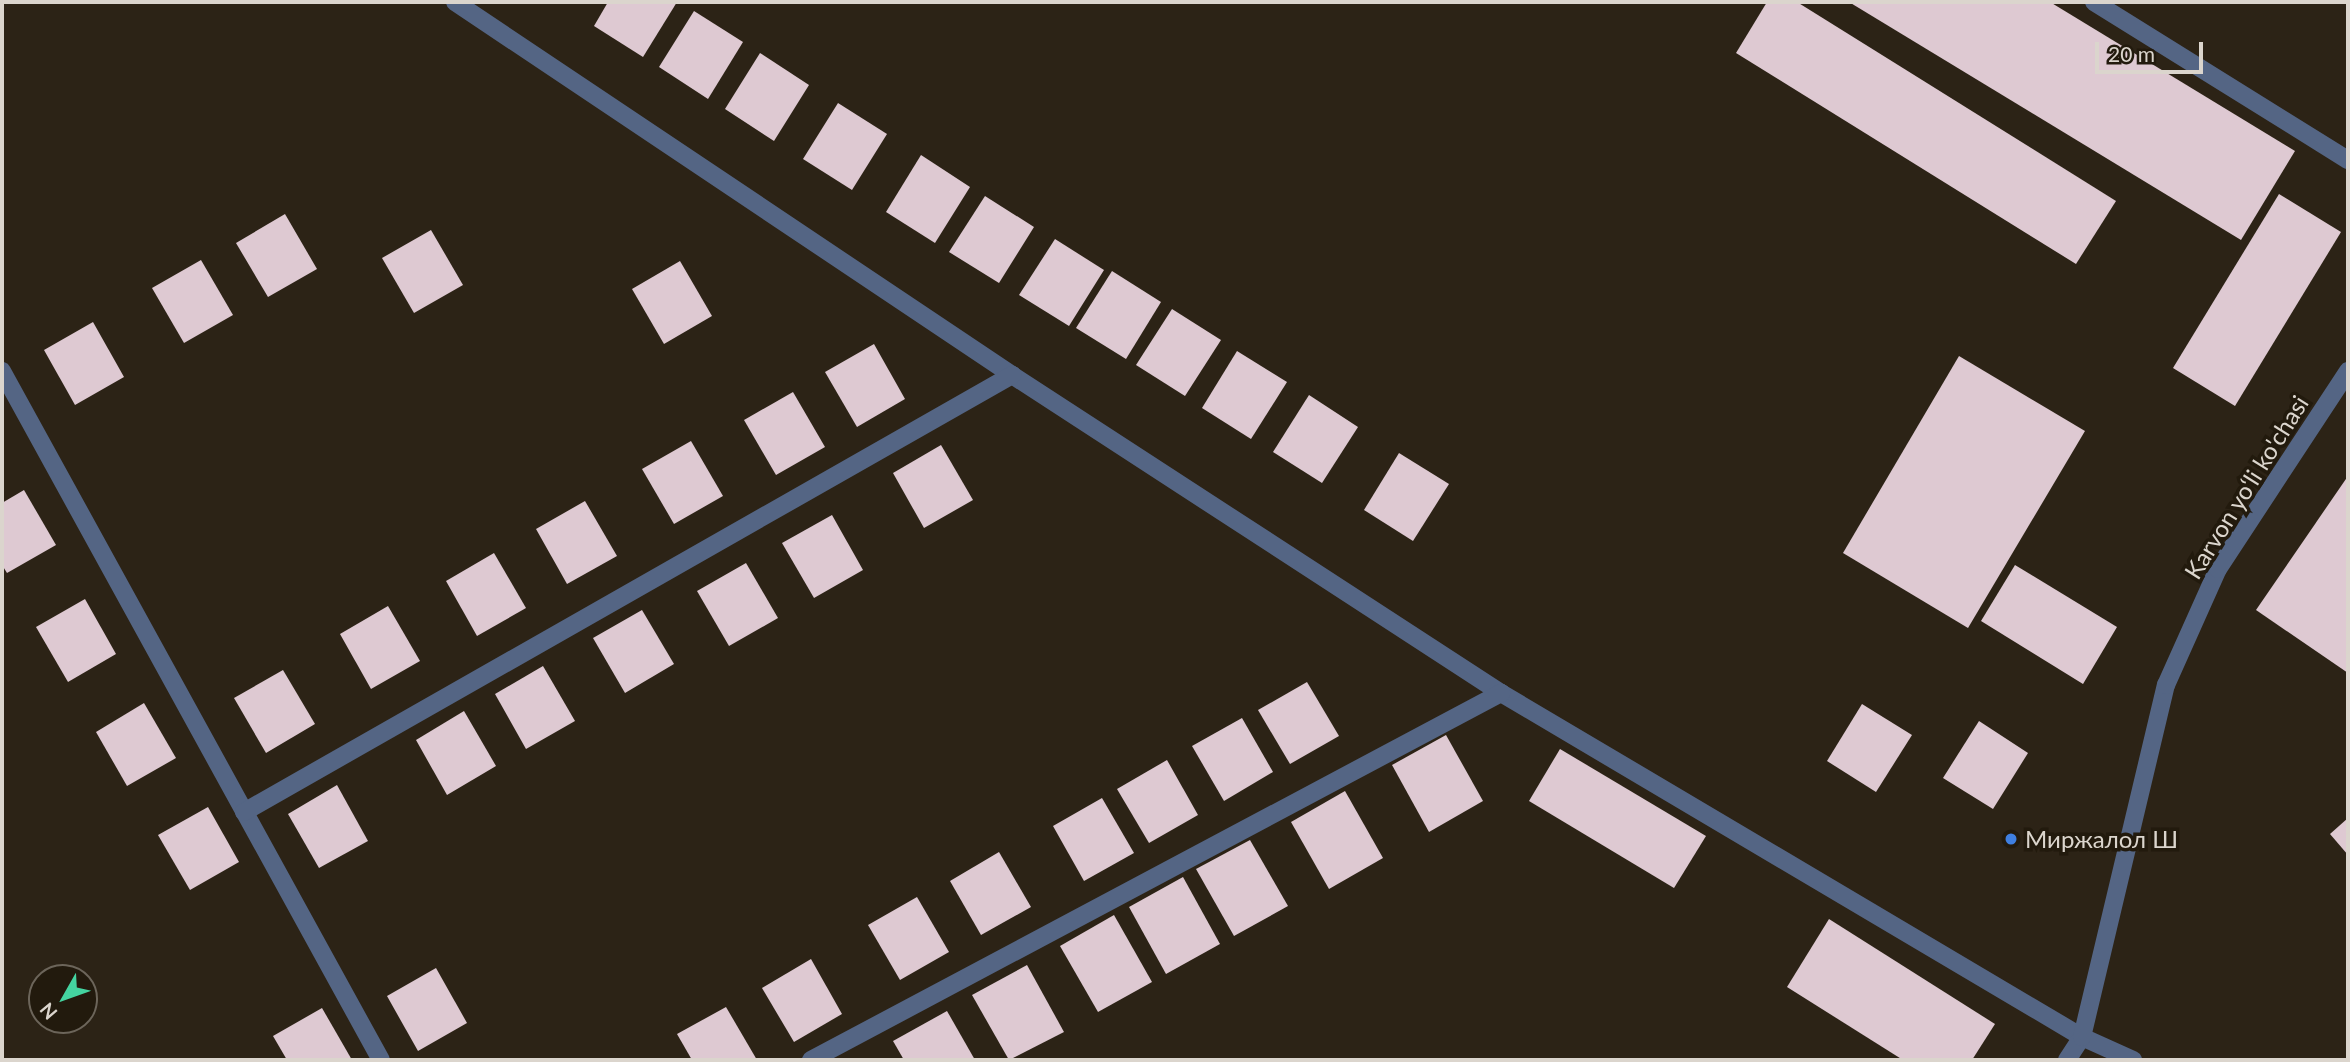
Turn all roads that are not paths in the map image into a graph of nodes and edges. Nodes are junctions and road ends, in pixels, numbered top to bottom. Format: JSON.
{"nodes":[{"id":1,"x":455,"y":2,"type":"edge"},
{"id":2,"x":2094,"y":2,"type":"edge"},
{"id":3,"x":2348,"y":160,"type":"edge"},
{"id":4,"x":2,"y":371,"type":"edge"},
{"id":5,"x":2348,"y":371,"type":"edge"},
{"id":6,"x":1012,"y":375,"type":"junction"},
{"id":7,"x":1501,"y":693,"type":"junction"},
{"id":8,"x":244,"y":812,"type":"junction"},
{"id":9,"x":2082,"y":1037,"type":"junction"},
{"id":10,"x":381,"y":1060,"type":"edge"},
{"id":11,"x":811,"y":1060,"type":"edge"},
{"id":12,"x":2067,"y":1060,"type":"edge"},
{"id":13,"x":2133,"y":1060,"type":"edge"}],
"edges":[{"from":1,"to":6,"type":"street"},
{"from":2,"to":3,"type":"street"},
{"from":4,"to":8,"type":"street"},
{"from":5,"to":9,"type":"street","name":"Karvon yo‘li ko'chasi"},
{"from":6,"to":7,"type":"street"},
{"from":6,"to":8,"type":"street"},
{"from":7,"to":9,"type":"street"},
{"from":7,"to":11,"type":"street"},
{"from":8,"to":10,"type":"street"},
{"from":9,"to":12,"type":"street","name":"Karvon yo‘li ko'chasi"},
{"from":9,"to":13,"type":"street"}]}
